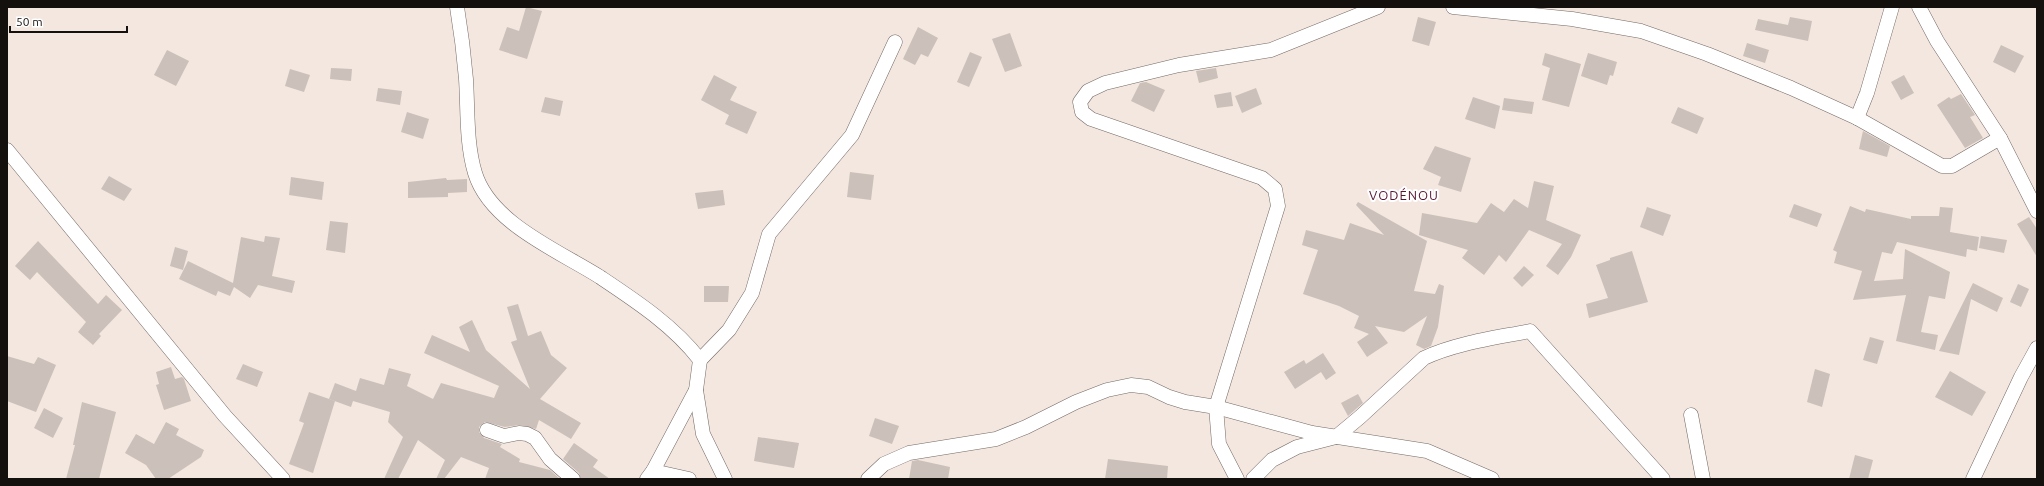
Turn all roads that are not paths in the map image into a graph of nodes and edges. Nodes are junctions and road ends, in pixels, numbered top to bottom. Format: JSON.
{"nodes":[{"id":1,"x":457,"y":7,"type":"edge"},
{"id":2,"x":1378,"y":7,"type":"edge"},
{"id":3,"x":1452,"y":7,"type":"edge"},
{"id":4,"x":1892,"y":7,"type":"edge"},
{"id":5,"x":1919,"y":7,"type":"edge"},
{"id":6,"x":895,"y":42,"type":"dead end"},
{"id":7,"x":1857,"y":118,"type":"junction"},
{"id":8,"x":2000,"y":138,"type":"junction"},
{"id":9,"x":7,"y":150,"type":"edge"},
{"id":10,"x":2037,"y":211,"type":"edge"},
{"id":11,"x":2037,"y":348,"type":"edge"},
{"id":12,"x":700,"y":360,"type":"junction"},
{"id":13,"x":696,"y":390,"type":"junction"},
{"id":14,"x":1216,"y":407,"type":"junction"},
{"id":15,"x":1691,"y":415,"type":"dead end"},
{"id":16,"x":486,"y":430,"type":"dead end"},
{"id":17,"x":1336,"y":437,"type":"junction"},
{"id":18,"x":650,"y":475,"type":"edge"},
{"id":19,"x":283,"y":479,"type":"edge"},
{"id":20,"x":573,"y":479,"type":"edge"},
{"id":21,"x":689,"y":479,"type":"edge"},
{"id":22,"x":725,"y":479,"type":"edge"},
{"id":23,"x":868,"y":479,"type":"edge"},
{"id":24,"x":1237,"y":479,"type":"edge"},
{"id":25,"x":1252,"y":479,"type":"edge"},
{"id":26,"x":1492,"y":479,"type":"edge"},
{"id":27,"x":1663,"y":479,"type":"edge"},
{"id":28,"x":1703,"y":479,"type":"edge"},
{"id":29,"x":1973,"y":479,"type":"edge"}],
"edges":[{"from":1,"to":12,"type":"street"},
{"from":2,"to":14,"type":"street"},
{"from":3,"to":7,"type":"street"},
{"from":4,"to":7,"type":"street"},
{"from":5,"to":8,"type":"street"},
{"from":6,"to":12,"type":"street"},
{"from":7,"to":8,"type":"street"},
{"from":8,"to":10,"type":"street"},
{"from":9,"to":19,"type":"street"},
{"from":11,"to":29,"type":"street"},
{"from":12,"to":13,"type":"street"},
{"from":13,"to":18,"type":"street"},
{"from":13,"to":22,"type":"street"},
{"from":14,"to":17,"type":"street"},
{"from":14,"to":23,"type":"street"},
{"from":14,"to":24,"type":"street"},
{"from":15,"to":28,"type":"street"},
{"from":16,"to":20,"type":"street"},
{"from":17,"to":25,"type":"street"},
{"from":17,"to":26,"type":"street"},
{"from":17,"to":27,"type":"street"},
{"from":18,"to":21,"type":"street"}]}
